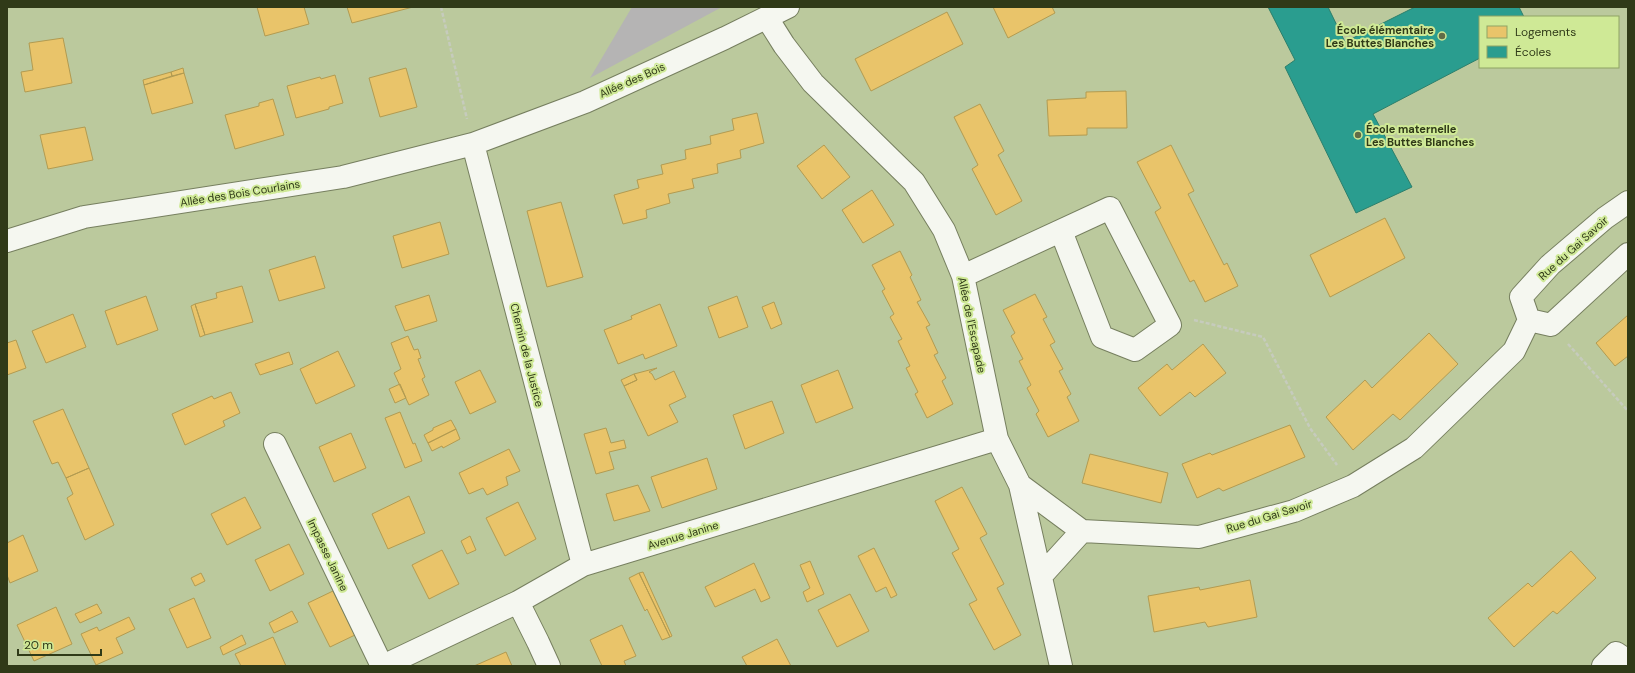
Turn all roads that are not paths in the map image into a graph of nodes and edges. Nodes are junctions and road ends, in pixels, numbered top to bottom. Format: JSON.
{"nodes":[{"id":1,"x":788,"y":7,"type":"edge"},
{"id":2,"x":767,"y":18,"type":"junction"},
{"id":3,"x":473,"y":144,"type":"junction"},
{"id":4,"x":1628,"y":202,"type":"edge"},
{"id":5,"x":1061,"y":231,"type":"junction"},
{"id":6,"x":7,"y":241,"type":"edge"},
{"id":7,"x":1628,"y":254,"type":"edge"},
{"id":8,"x":962,"y":276,"type":"junction"},
{"id":9,"x":1529,"y":320,"type":"junction"},
{"id":10,"x":997,"y":439,"type":"junction"},
{"id":11,"x":275,"y":444,"type":"dead end"},
{"id":12,"x":1020,"y":485,"type":"junction"},
{"id":13,"x":1082,"y":531,"type":"junction"},
{"id":14,"x":583,"y":565,"type":"junction"},
{"id":15,"x":1041,"y":576,"type":"junction"},
{"id":16,"x":518,"y":602,"type":"junction"},
{"id":17,"x":1628,"y":660,"type":"edge"},
{"id":18,"x":382,"y":666,"type":"edge"},
{"id":19,"x":548,"y":666,"type":"edge"},
{"id":20,"x":1061,"y":666,"type":"edge"},
{"id":21,"x":1603,"y":666,"type":"edge"}],
"edges":[{"from":1,"to":2,"type":"street","name":"Allée des Bois"},
{"from":2,"to":3,"type":"street","name":"Allée des Bois"},
{"from":2,"to":8,"type":"street","name":"Allée de l'Escapade"},
{"from":3,"to":6,"type":"street","name":"Allée des Bois Courlains"},
{"from":3,"to":14,"type":"street","name":"Chemin de la Justice"},
{"from":4,"to":9,"type":"street","name":"Rue du Gai Savoir"},
{"from":5,"to":5,"type":"street"},
{"from":5,"to":8,"type":"street"},
{"from":7,"to":9,"type":"street"},
{"from":8,"to":10,"type":"street","name":"Allée de l'Escapade"},
{"from":9,"to":13,"type":"street","name":"Rue du Gai Savoir"},
{"from":10,"to":12,"type":"street","name":"Allée de l'Escapade"},
{"from":10,"to":14,"type":"street","name":"Avenue Janine"},
{"from":11,"to":18,"type":"street","name":"Impasse Janine"},
{"from":12,"to":13,"type":"street"},
{"from":12,"to":15,"type":"street","name":"Allée de l'Escapade"},
{"from":13,"to":15,"type":"street"},
{"from":14,"to":16,"type":"street","name":"Avenue Janine"},
{"from":15,"to":20,"type":"street","name":"Allée de l'Escapade"},
{"from":16,"to":18,"type":"street","name":"Avenue Janine"},
{"from":16,"to":19,"type":"street"},
{"from":17,"to":21,"type":"street"}]}
